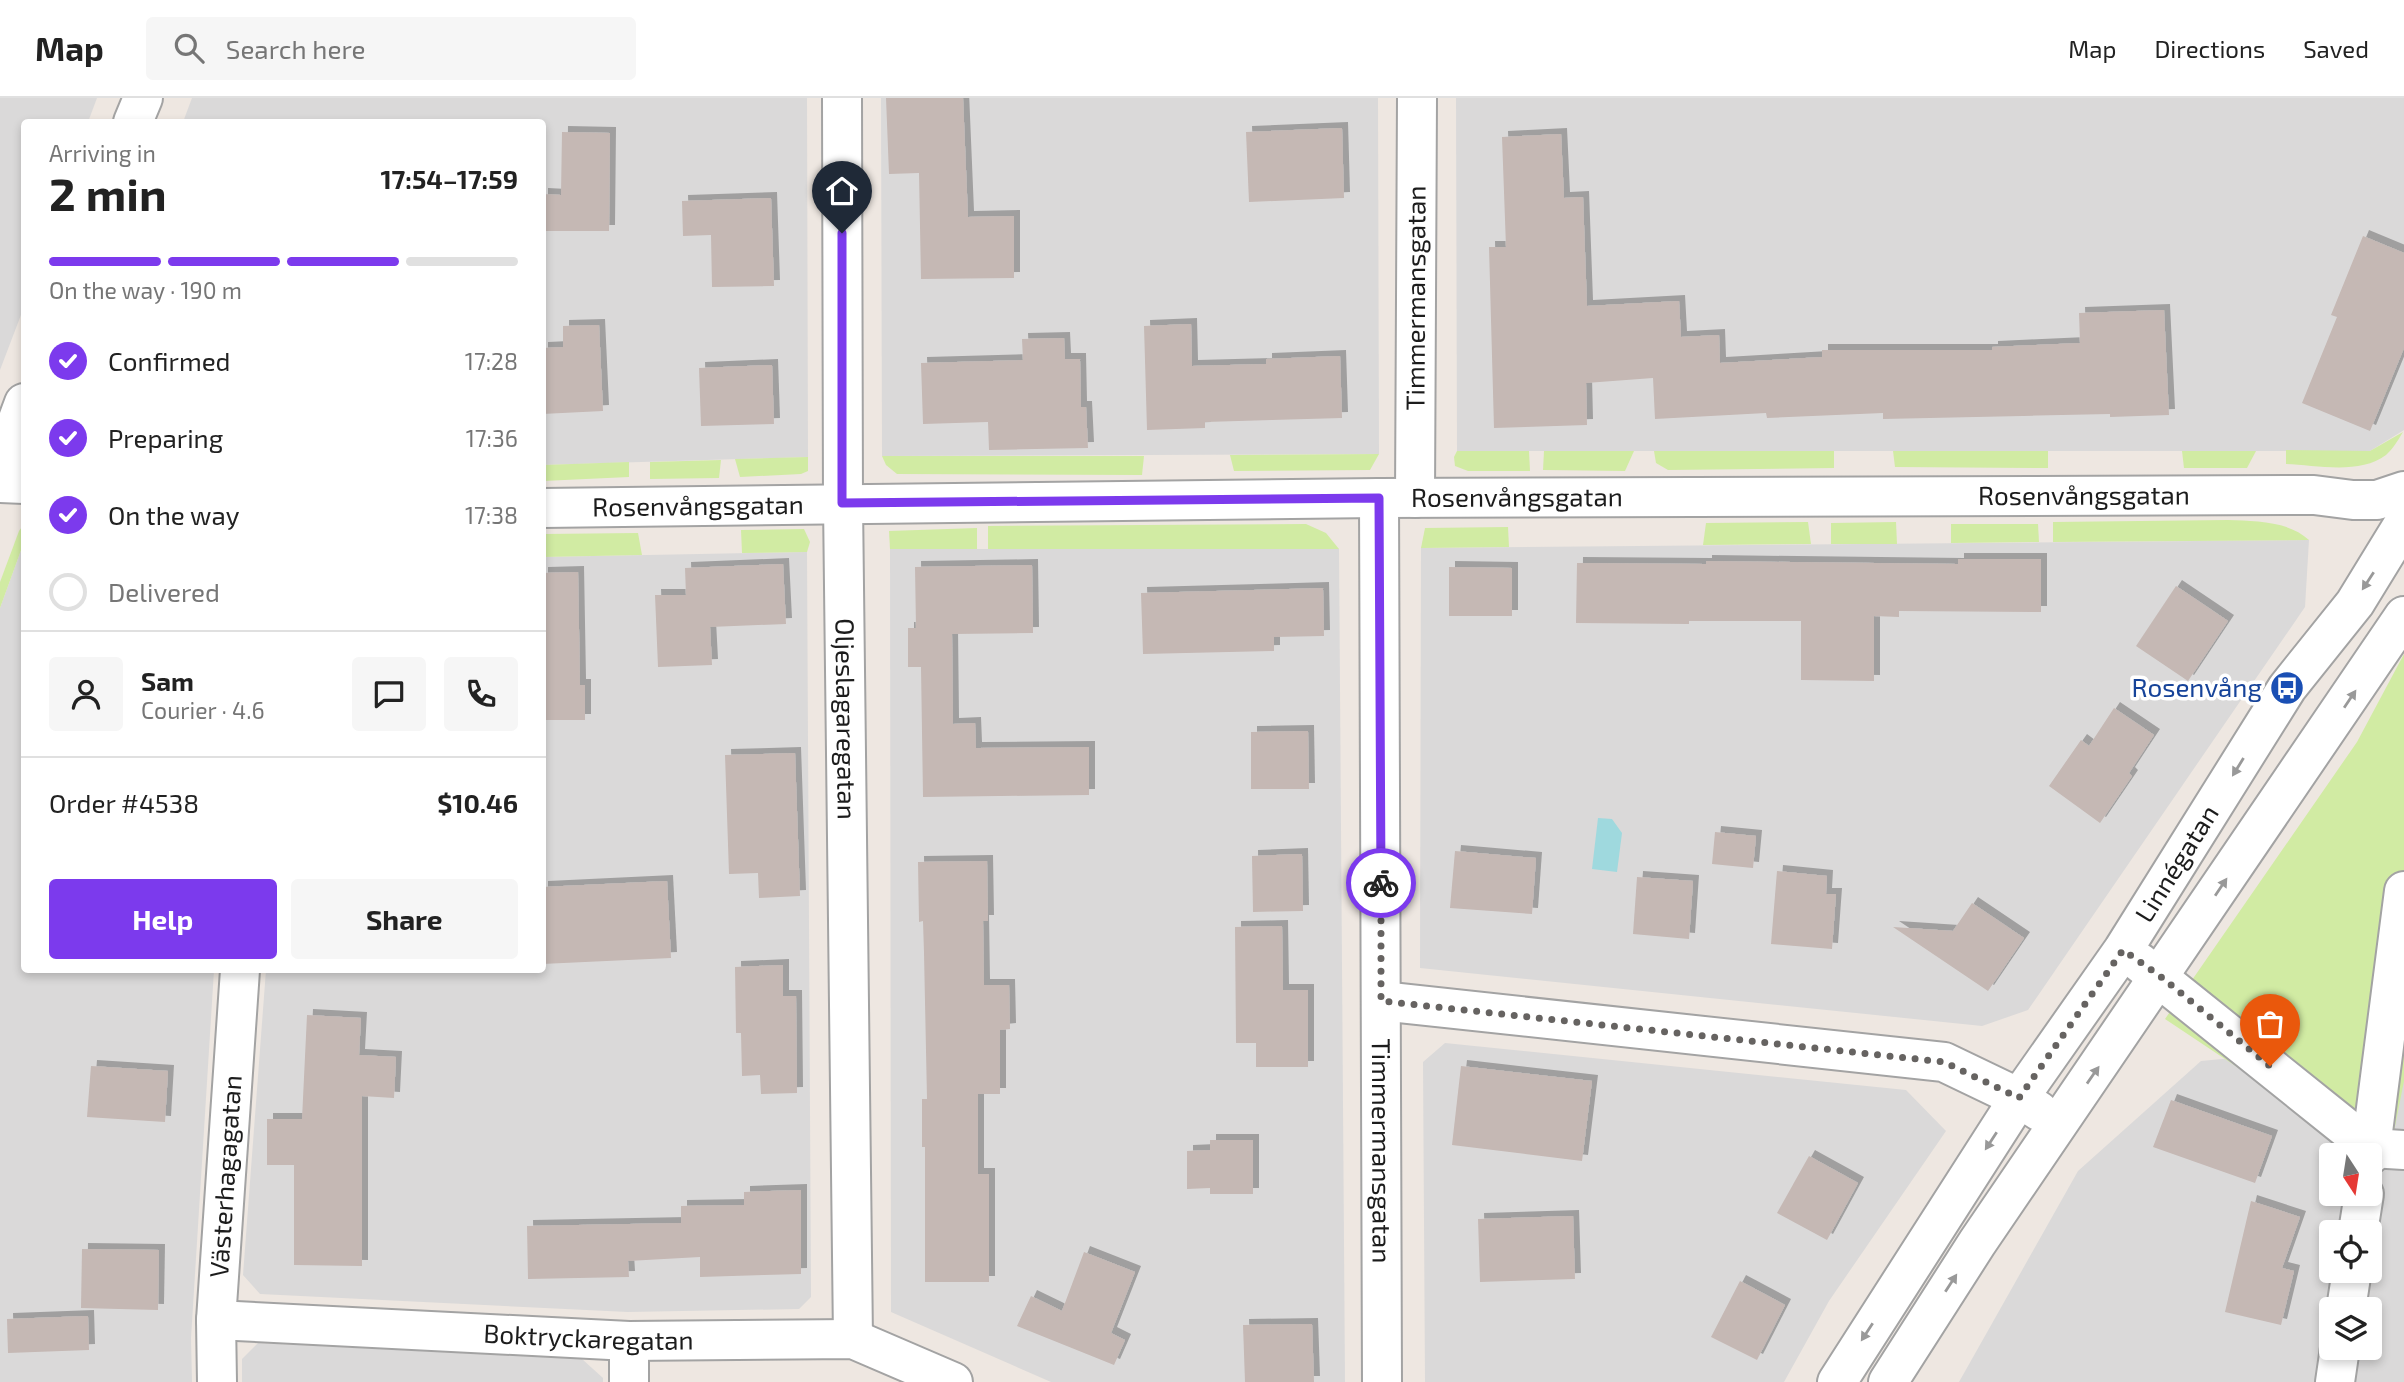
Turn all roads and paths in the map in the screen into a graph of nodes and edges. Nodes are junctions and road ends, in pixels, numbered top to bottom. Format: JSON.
{"nodes":[{"id":1,"x":143,"y":98,"type":"edge"},
{"id":2,"x":842,"y":98,"type":"edge"},
{"id":3,"x":1417,"y":98,"type":"edge"},
{"id":4,"x":134,"y":119,"type":"edge"},
{"id":5,"x":21,"y":411,"type":"edge"},
{"id":6,"x":0,"y":467,"type":"edge"},
{"id":7,"x":0,"y":483,"type":"edge"},
{"id":8,"x":21,"y":484,"type":"edge"},
{"id":9,"x":2404,"y":491,"type":"edge"},
{"id":10,"x":1397,"y":498,"type":"junction"},
{"id":11,"x":842,"y":503,"type":"junction"},
{"id":12,"x":546,"y":508,"type":"edge"},
{"id":13,"x":2404,"y":523,"type":"edge"},
{"id":14,"x":2404,"y":617,"type":"edge"},
{"id":15,"x":2404,"y":891,"type":"edge"},
{"id":16,"x":2123,"y":950,"type":"junction"},
{"id":17,"x":240,"y":973,"type":"edge"},
{"id":18,"x":2160,"y":976,"type":"junction"},
{"id":19,"x":1381,"y":1001,"type":"junction"},
{"id":20,"x":2019,"y":1098,"type":"junction"},
{"id":21,"x":2059,"y":1124,"type":"junction"},
{"id":22,"x":2371,"y":1143,"type":"edge"},
{"id":23,"x":2382,"y":1143,"type":"edge"},
{"id":24,"x":216,"y":1320,"type":"junction"},
{"id":25,"x":853,"y":1339,"type":"junction"},
{"id":26,"x":629,"y":1341,"type":"junction"},
{"id":27,"x":2338,"y":1360,"type":"edge"},
{"id":28,"x":217,"y":1382,"type":"edge"},
{"id":29,"x":629,"y":1382,"type":"edge"},
{"id":30,"x":953,"y":1382,"type":"edge"},
{"id":31,"x":1382,"y":1382,"type":"edge"},
{"id":32,"x":1837,"y":1382,"type":"edge"},
{"id":33,"x":1888,"y":1382,"type":"edge"},
{"id":34,"x":2335,"y":1382,"type":"edge"}],
"edges":[{"from":1,"to":4,"type":"street"},
{"from":2,"to":11,"type":"street","name":"Oljeslagaregatan"},
{"from":3,"to":10,"type":"street","name":"Timmermansgatan"},
{"from":5,"to":6,"type":"street"},
{"from":7,"to":8,"type":"street"},
{"from":9,"to":10,"type":"street","name":"Rosenvångsgatan"},
{"from":10,"to":11,"type":"street","name":"Rosenvångsgatan"},
{"from":10,"to":19,"type":"street","name":"Timmermansgatan"},
{"from":11,"to":12,"type":"street","name":"Rosenvångsgatan"},
{"from":11,"to":25,"type":"street","name":"Oljeslagaregatan"},
{"from":13,"to":16,"type":"street","name":"Linnégatan","one_way":true},
{"from":18,"to":14,"type":"street","name":"Linnégatan","one_way":true},
{"from":15,"to":23,"type":"street"},
{"from":16,"to":18,"type":"street"},
{"from":16,"to":20,"type":"street","name":"Linnégatan"},
{"from":17,"to":24,"type":"street","name":"Västerhagagatan"},
{"from":21,"to":18,"type":"street","name":"Linnégatan","one_way":true},
{"from":18,"to":22,"type":"street"},
{"from":19,"to":20,"type":"street"},
{"from":19,"to":31,"type":"street","name":"Timmermansgatan"},
{"from":20,"to":21,"type":"street"},
{"from":20,"to":32,"type":"street","name":"Linnégatan","one_way":true},
{"from":33,"to":21,"type":"street","name":"Linnégatan","one_way":true},
{"from":24,"to":26,"type":"street","name":"Boktryckaregatan"},
{"from":24,"to":28,"type":"street","name":"Västerhagagatan"},
{"from":25,"to":26,"type":"street","name":"Boktryckaregatan"},
{"from":25,"to":30,"type":"street","name":"Boktryckaregatan"},
{"from":26,"to":29,"type":"street"},
{"from":27,"to":34,"type":"street"}]}
